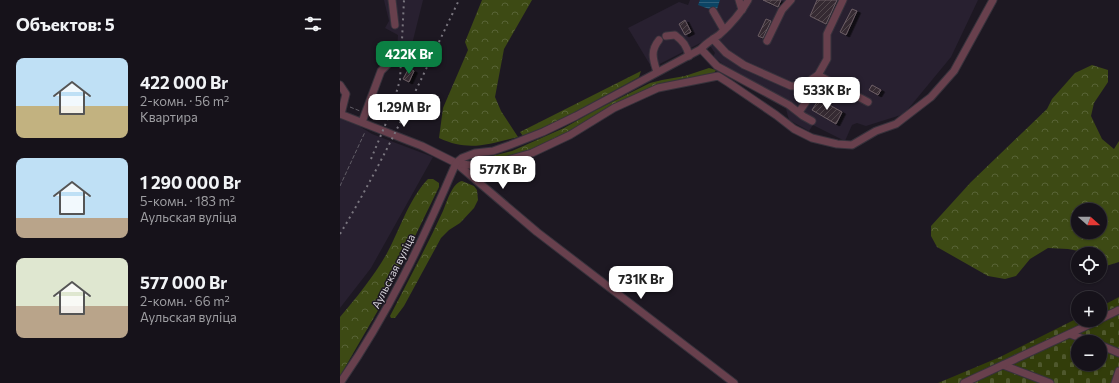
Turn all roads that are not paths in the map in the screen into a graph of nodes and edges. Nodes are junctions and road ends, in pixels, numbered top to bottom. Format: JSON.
{"nodes":[{"id":1,"x":392,"y":0,"type":"edge"},
{"id":2,"x":739,"y":0,"type":"edge"},
{"id":3,"x":748,"y":0,"type":"edge"},
{"id":4,"x":791,"y":0,"type":"edge"},
{"id":5,"x":843,"y":0,"type":"edge"},
{"id":6,"x":993,"y":0,"type":"edge"},
{"id":7,"x":742,"y":10,"type":"junction"},
{"id":8,"x":714,"y":11,"type":"dead end"},
{"id":9,"x":395,"y":25,"type":"dead end"},
{"id":10,"x":724,"y":30,"type":"junction"},
{"id":11,"x":666,"y":36,"type":"dead end"},
{"id":12,"x":713,"y":39,"type":"junction"},
{"id":13,"x":659,"y":40,"type":"dead end"},
{"id":14,"x":768,"y":41,"type":"dead end"},
{"id":15,"x":701,"y":49,"type":"junction"},
{"id":16,"x":689,"y":56,"type":"junction"},
{"id":17,"x":398,"y":60,"type":"dead end"},
{"id":18,"x":657,"y":72,"type":"junction"},
{"id":19,"x":818,"y":75,"type":"junction"},
{"id":20,"x":340,"y":85,"type":"edge"},
{"id":21,"x":826,"y":98,"type":"dead end"},
{"id":22,"x":868,"y":102,"type":"dead end"},
{"id":23,"x":799,"y":112,"type":"junction"},
{"id":24,"x":341,"y":114,"type":"edge"},
{"id":25,"x":812,"y":121,"type":"dead end"},
{"id":26,"x":365,"y":124,"type":"junction"},
{"id":27,"x":456,"y":163,"type":"junction"},
{"id":28,"x":1119,"y":310,"type":"edge"},
{"id":29,"x":1107,"y":316,"type":"edge"},
{"id":30,"x":1084,"y":327,"type":"edge"},
{"id":31,"x":1070,"y":334,"type":"joint"},
{"id":32,"x":1107,"y":348,"type":"edge"},
{"id":33,"x":1119,"y":353,"type":"edge"},
{"id":34,"x":1003,"y":365,"type":"junction"},
{"id":35,"x":1119,"y":371,"type":"edge"},
{"id":36,"x":340,"y":383,"type":"edge"},
{"id":37,"x":734,"y":383,"type":"edge"},
{"id":38,"x":964,"y":383,"type":"edge"},
{"id":39,"x":1050,"y":383,"type":"edge"},
{"id":40,"x":1115,"y":383,"type":"edge"}],
"edges":[{"from":1,"to":9,"type":"street"},
{"from":2,"to":7,"type":"street"},
{"from":3,"to":7,"type":"street"},
{"from":4,"to":14,"type":"street"},
{"from":5,"to":19,"type":"street"},
{"from":6,"to":27,"type":"street"},
{"from":7,"to":10,"type":"street"},
{"from":8,"to":10,"type":"street"},
{"from":10,"to":12,"type":"street"},
{"from":11,"to":16,"type":"street"},
{"from":12,"to":15,"type":"street"},
{"from":12,"to":19,"type":"street"},
{"from":13,"to":18,"type":"street"},
{"from":15,"to":16,"type":"street"},
{"from":15,"to":23,"type":"street"},
{"from":16,"to":18,"type":"street"},
{"from":17,"to":26,"type":"street"},
{"from":18,"to":27,"type":"street"},
{"from":19,"to":22,"type":"street"},
{"from":20,"to":24,"type":"street"},
{"from":21,"to":23,"type":"street"},
{"from":23,"to":25,"type":"street"},
{"from":24,"to":26,"type":"street"},
{"from":26,"to":27,"type":"street"},
{"from":27,"to":36,"type":"street","name":"Аульская вуліца"},
{"from":27,"to":37,"type":"street"},
{"from":28,"to":29,"type":"street"},
{"from":30,"to":31,"type":"street"},
{"from":31,"to":34,"type":"street"},
{"from":32,"to":33,"type":"street"},
{"from":34,"to":38,"type":"street"},
{"from":34,"to":39,"type":"street"},
{"from":35,"to":40,"type":"street"}]}
